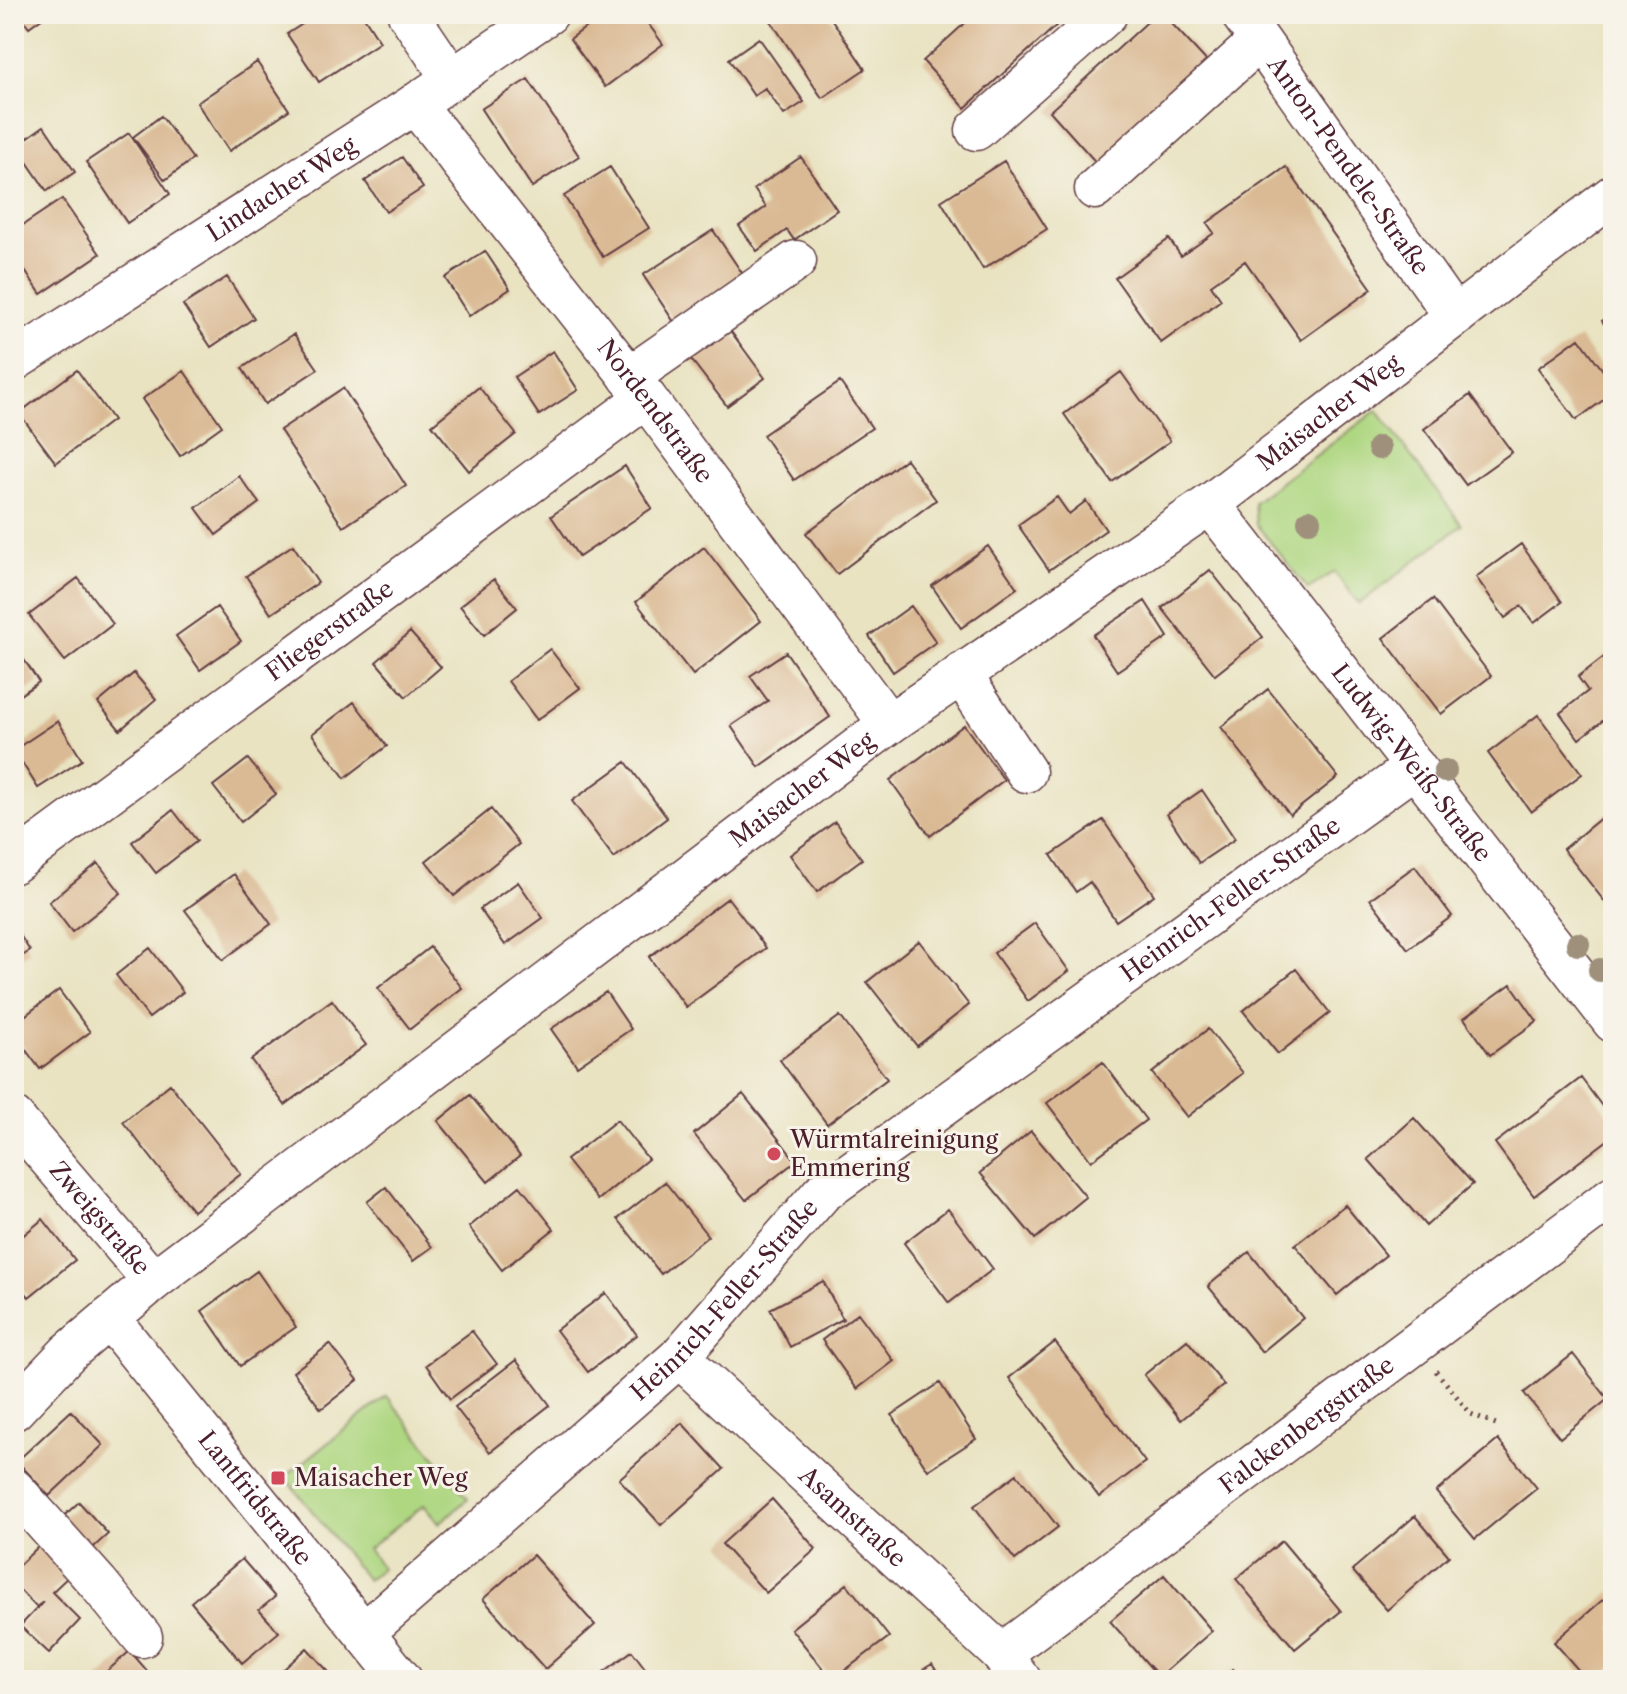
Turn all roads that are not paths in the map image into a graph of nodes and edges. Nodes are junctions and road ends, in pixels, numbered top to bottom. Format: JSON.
{"nodes":[{"id":1,"x":408,"y":14,"type":"edge"},
{"id":2,"x":548,"y":14,"type":"edge"},
{"id":3,"x":1107,"y":14,"type":"edge"},
{"id":4,"x":1250,"y":27,"type":"edge"},
{"id":5,"x":452,"y":79,"type":"junction"},
{"id":6,"x":415,"y":104,"type":"junction"},
{"id":7,"x":976,"y":130,"type":"dead end"},
{"id":8,"x":1095,"y":189,"type":"dead end"},
{"id":9,"x":1613,"y":195,"type":"edge"},
{"id":10,"x":796,"y":261,"type":"dead end"},
{"id":11,"x":1455,"y":317,"type":"junction"},
{"id":12,"x":14,"y":361,"type":"edge"},
{"id":13,"x":638,"y":388,"type":"junction"},
{"id":14,"x":1210,"y":504,"type":"junction"},
{"id":15,"x":961,"y":674,"type":"junction"},
{"id":16,"x":889,"y":724,"type":"junction"},
{"id":17,"x":1415,"y":767,"type":"junction"},
{"id":18,"x":1026,"y":772,"type":"dead end"},
{"id":19,"x":14,"y":863,"type":"edge"},
{"id":20,"x":1613,"y":1022,"type":"edge"},
{"id":21,"x":14,"y":1118,"type":"edge"},
{"id":22,"x":1613,"y":1196,"type":"edge"},
{"id":23,"x":153,"y":1281,"type":"junction"},
{"id":24,"x":109,"y":1318,"type":"junction"},
{"id":25,"x":679,"y":1357,"type":"junction"},
{"id":26,"x":14,"y":1410,"type":"edge"},
{"id":27,"x":14,"y":1489,"type":"edge"},
{"id":28,"x":365,"y":1632,"type":"junction"},
{"id":29,"x":142,"y":1637,"type":"dead end"},
{"id":30,"x":1011,"y":1667,"type":"edge"},
{"id":31,"x":402,"y":1680,"type":"edge"}],
"edges":[{"from":1,"to":5,"type":"street"},
{"from":2,"to":5,"type":"street","name":"Lindacher Weg"},
{"from":3,"to":7,"type":"street"},
{"from":4,"to":8,"type":"street"},
{"from":4,"to":11,"type":"street","name":"Anton-Pendele-Straße"},
{"from":5,"to":6,"type":"street","name":"Lindacher Weg"},
{"from":6,"to":12,"type":"street","name":"Lindacher Weg"},
{"from":6,"to":13,"type":"street","name":"Nordendstraße"},
{"from":9,"to":11,"type":"street","name":"Maisacher Weg"},
{"from":10,"to":13,"type":"street","name":"Fliegerstraße"},
{"from":11,"to":14,"type":"street","name":"Maisacher Weg"},
{"from":13,"to":16,"type":"street","name":"Nordendstraße"},
{"from":13,"to":19,"type":"street","name":"Fliegerstraße"},
{"from":14,"to":15,"type":"street","name":"Maisacher Weg"},
{"from":14,"to":17,"type":"street","name":"Ludwig-Weiß-Straße"},
{"from":15,"to":16,"type":"street","name":"Maisacher Weg"},
{"from":15,"to":18,"type":"street"},
{"from":16,"to":23,"type":"street","name":"Maisacher Weg"},
{"from":17,"to":20,"type":"street","name":"Ludwig-Weiß-Straße"},
{"from":17,"to":25,"type":"street","name":"Heinrich-Feller-Straße"},
{"from":21,"to":23,"type":"street","name":"Zweigstraße"},
{"from":22,"to":30,"type":"street","name":"Falckenbergstraße"},
{"from":23,"to":24,"type":"street","name":"Maisacher Weg"},
{"from":24,"to":26,"type":"street","name":"Maisacher Weg"},
{"from":24,"to":28,"type":"street","name":"Lantfridstraße"},
{"from":25,"to":28,"type":"street","name":"Heinrich-Feller-Straße"},
{"from":25,"to":30,"type":"street","name":"Asamstraße"},
{"from":27,"to":29,"type":"street"},
{"from":28,"to":31,"type":"street","name":"Lantfridstraße"}]}
